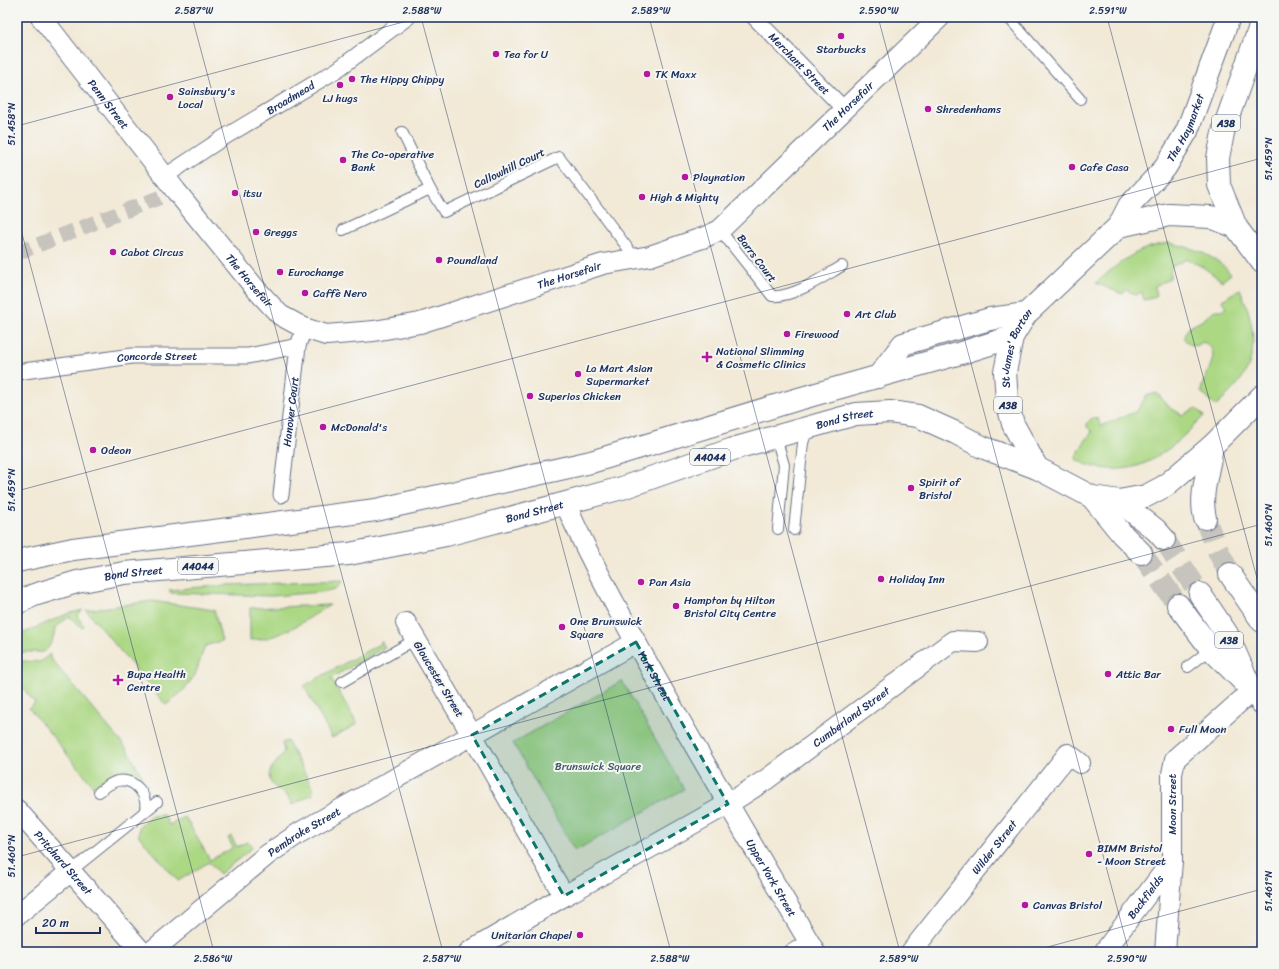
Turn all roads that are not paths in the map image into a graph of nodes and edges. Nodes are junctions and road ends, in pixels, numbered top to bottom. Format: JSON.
{"nodes":[{"id":1,"x":41,"y":17,"type":"edge"},
{"id":2,"x":408,"y":17,"type":"edge"},
{"id":3,"x":754,"y":17,"type":"edge"},
{"id":4,"x":940,"y":17,"type":"edge"},
{"id":5,"x":1008,"y":17,"type":"edge"},
{"id":6,"x":1229,"y":17,"type":"edge"},
{"id":7,"x":1262,"y":21,"type":"edge"},
{"id":8,"x":1080,"y":99,"type":"dead end"},
{"id":9,"x":845,"y":110,"type":"junction"},
{"id":10,"x":402,"y":132,"type":"dead end"},
{"id":11,"x":173,"y":182,"type":"junction"},
{"id":12,"x":430,"y":189,"type":"junction"},
{"id":13,"x":1119,"y":226,"type":"junction"},
{"id":14,"x":1236,"y":227,"type":"junction"},
{"id":15,"x":343,"y":230,"type":"dead end"},
{"id":16,"x":720,"y":230,"type":"junction"},
{"id":17,"x":636,"y":259,"type":"junction"},
{"id":18,"x":1262,"y":262,"type":"edge"},
{"id":19,"x":842,"y":266,"type":"dead end"},
{"id":20,"x":1026,"y":314,"type":"junction"},
{"id":21,"x":301,"y":337,"type":"junction"},
{"id":22,"x":1012,"y":337,"type":"junction"},
{"id":23,"x":17,"y":372,"type":"edge"},
{"id":24,"x":878,"y":377,"type":"junction"},
{"id":25,"x":1262,"y":396,"type":"edge"},
{"id":26,"x":808,"y":427,"type":"junction"},
{"id":27,"x":776,"y":437,"type":"junction"},
{"id":28,"x":1212,"y":446,"type":"junction"},
{"id":29,"x":1037,"y":468,"type":"junction"},
{"id":30,"x":281,"y":495,"type":"dead end"},
{"id":31,"x":1092,"y":497,"type":"junction"},
{"id":32,"x":1119,"y":501,"type":"junction"},
{"id":33,"x":564,"y":503,"type":"junction"},
{"id":34,"x":1205,"y":518,"type":"tunnel mouth"},
{"id":35,"x":778,"y":528,"type":"dead end"},
{"id":36,"x":794,"y":530,"type":"dead end"},
{"id":37,"x":1164,"y":540,"type":"tunnel mouth"},
{"id":38,"x":1141,"y":553,"type":"tunnel mouth"},
{"id":39,"x":17,"y":561,"type":"edge"},
{"id":40,"x":1230,"y":574,"type":"tunnel mouth"},
{"id":41,"x":1200,"y":594,"type":"tunnel mouth"},
{"id":42,"x":17,"y":603,"type":"edge"},
{"id":43,"x":1178,"y":605,"type":"tunnel mouth"},
{"id":44,"x":1262,"y":621,"type":"edge"},
{"id":45,"x":411,"y":631,"type":"joint"},
{"id":46,"x":636,"y":642,"type":"junction"},
{"id":47,"x":978,"y":642,"type":"dead end"},
{"id":48,"x":1211,"y":649,"type":"junction"},
{"id":49,"x":1188,"y":667,"type":"dead end"},
{"id":50,"x":342,"y":682,"type":"dead end"},
{"id":51,"x":1257,"y":697,"type":"edge"},
{"id":52,"x":472,"y":735,"type":"junction"},
{"id":53,"x":1080,"y":763,"type":"dead end"},
{"id":54,"x":99,"y":792,"type":"dead end"},
{"id":55,"x":157,"y":802,"type":"dead end"},
{"id":56,"x":728,"y":804,"type":"junction"},
{"id":57,"x":17,"y":810,"type":"edge"},
{"id":58,"x":144,"y":813,"type":"junction"},
{"id":59,"x":1172,"y":861,"type":"junction"},
{"id":60,"x":71,"y":871,"type":"junction"},
{"id":61,"x":564,"y":896,"type":"junction"},
{"id":62,"x":17,"y":915,"type":"edge"},
{"id":63,"x":812,"y":946,"type":"edge"},
{"id":64,"x":142,"y":952,"type":"edge"},
{"id":65,"x":151,"y":952,"type":"edge"},
{"id":66,"x":468,"y":952,"type":"edge"},
{"id":67,"x":787,"y":952,"type":"edge"},
{"id":68,"x":911,"y":952,"type":"edge"},
{"id":69,"x":1104,"y":952,"type":"edge"},
{"id":70,"x":1165,"y":952,"type":"edge"}],
"edges":[{"from":1,"to":11,"type":"street","name":"Penn Street"},
{"from":2,"to":11,"type":"street","name":"Broadmead"},
{"from":3,"to":9,"type":"street","name":"Merchant Street"},
{"from":4,"to":9,"type":"street","name":"The Horsefair"},
{"from":5,"to":8,"type":"lane"},
{"from":6,"to":13,"type":"main road","name":"The Haymarket","number":"A38"},
{"from":7,"to":14,"type":"main road","number":"A38"},
{"from":9,"to":16,"type":"street","name":"The Horsefair"},
{"from":10,"to":12,"type":"lane","name":"Callowhill Court"},
{"from":11,"to":21,"type":"street","name":"The Horsefair"},
{"from":12,"to":15,"type":"lane"},
{"from":12,"to":17,"type":"lane","name":"Callowhill Court"},
{"from":13,"to":14,"type":"main road","name":"St James' Barton","number":"A38"},
{"from":13,"to":20,"type":"main road","name":"St James' Barton","number":"A38"},
{"from":14,"to":18,"type":"main road","number":"A38"},
{"from":16,"to":17,"type":"street","name":"The Horsefair"},
{"from":16,"to":19,"type":"lane","name":"Barrs Court"},
{"from":17,"to":21,"type":"street","name":"The Horsefair"},
{"from":20,"to":22,"type":"main road","name":"St James' Barton","number":"A38"},
{"from":20,"to":24,"type":"main road"},
{"from":21,"to":23,"type":"street","name":"Concorde Street"},
{"from":21,"to":30,"type":"street","name":"Hanover Court"},
{"from":22,"to":24,"type":"main road","number":"A4044"},
{"from":22,"to":29,"type":"main road","name":"St James' Barton","number":"A38"},
{"from":24,"to":39,"type":"main road","number":"A4044"},
{"from":25,"to":28,"type":"main road"},
{"from":26,"to":27,"type":"main road","name":"Bond Street","number":"A4044"},
{"from":26,"to":29,"type":"main road","name":"Bond Street","number":"A4044"},
{"from":26,"to":36,"type":"lane"},
{"from":27,"to":33,"type":"main road","name":"Bond Street","number":"A4044"},
{"from":27,"to":35,"type":"lane"},
{"from":28,"to":32,"type":"main road"},
{"from":28,"to":34,"type":"main road"},
{"from":29,"to":31,"type":"main road"},
{"from":31,"to":32,"type":"main road"},
{"from":31,"to":38,"type":"main road"},
{"from":32,"to":37,"type":"main road"},
{"from":33,"to":42,"type":"main road","name":"Bond Street","number":"A4044"},
{"from":33,"to":46,"type":"street","name":"York Street"},
{"from":40,"to":44,"type":"main road"},
{"from":41,"to":51,"type":"main road","number":"A38"},
{"from":43,"to":48,"type":"main road","number":"A38"},
{"from":45,"to":50,"type":"lane"},
{"from":45,"to":52,"type":"street","name":"Gloucester Street"},
{"from":46,"to":52,"type":"street"},
{"from":46,"to":56,"type":"street","name":"York Street"},
{"from":47,"to":56,"type":"street","name":"Cumberland Street"},
{"from":48,"to":49,"type":"lane"},
{"from":48,"to":51,"type":"main road","number":"A38"},
{"from":51,"to":59,"type":"street","name":"Moon Street"},
{"from":52,"to":61,"type":"street"},
{"from":52,"to":65,"type":"street","name":"Pembroke Street"},
{"from":53,"to":68,"type":"street","name":"Wilder Street"},
{"from":54,"to":58,"type":"lane"},
{"from":55,"to":58,"type":"lane"},
{"from":56,"to":61,"type":"street"},
{"from":56,"to":63,"type":"street","name":"Upper York Street"},
{"from":57,"to":60,"type":"street","name":"Pritchard Street"},
{"from":58,"to":60,"type":"lane"},
{"from":59,"to":69,"type":"street","name":"Backfields"},
{"from":59,"to":70,"type":"street","name":"Moon Street"},
{"from":60,"to":62,"type":"street"},
{"from":60,"to":64,"type":"street","name":"Pritchard Street"},
{"from":61,"to":66,"type":"street"},
{"from":63,"to":67,"type":"lane"}]}
